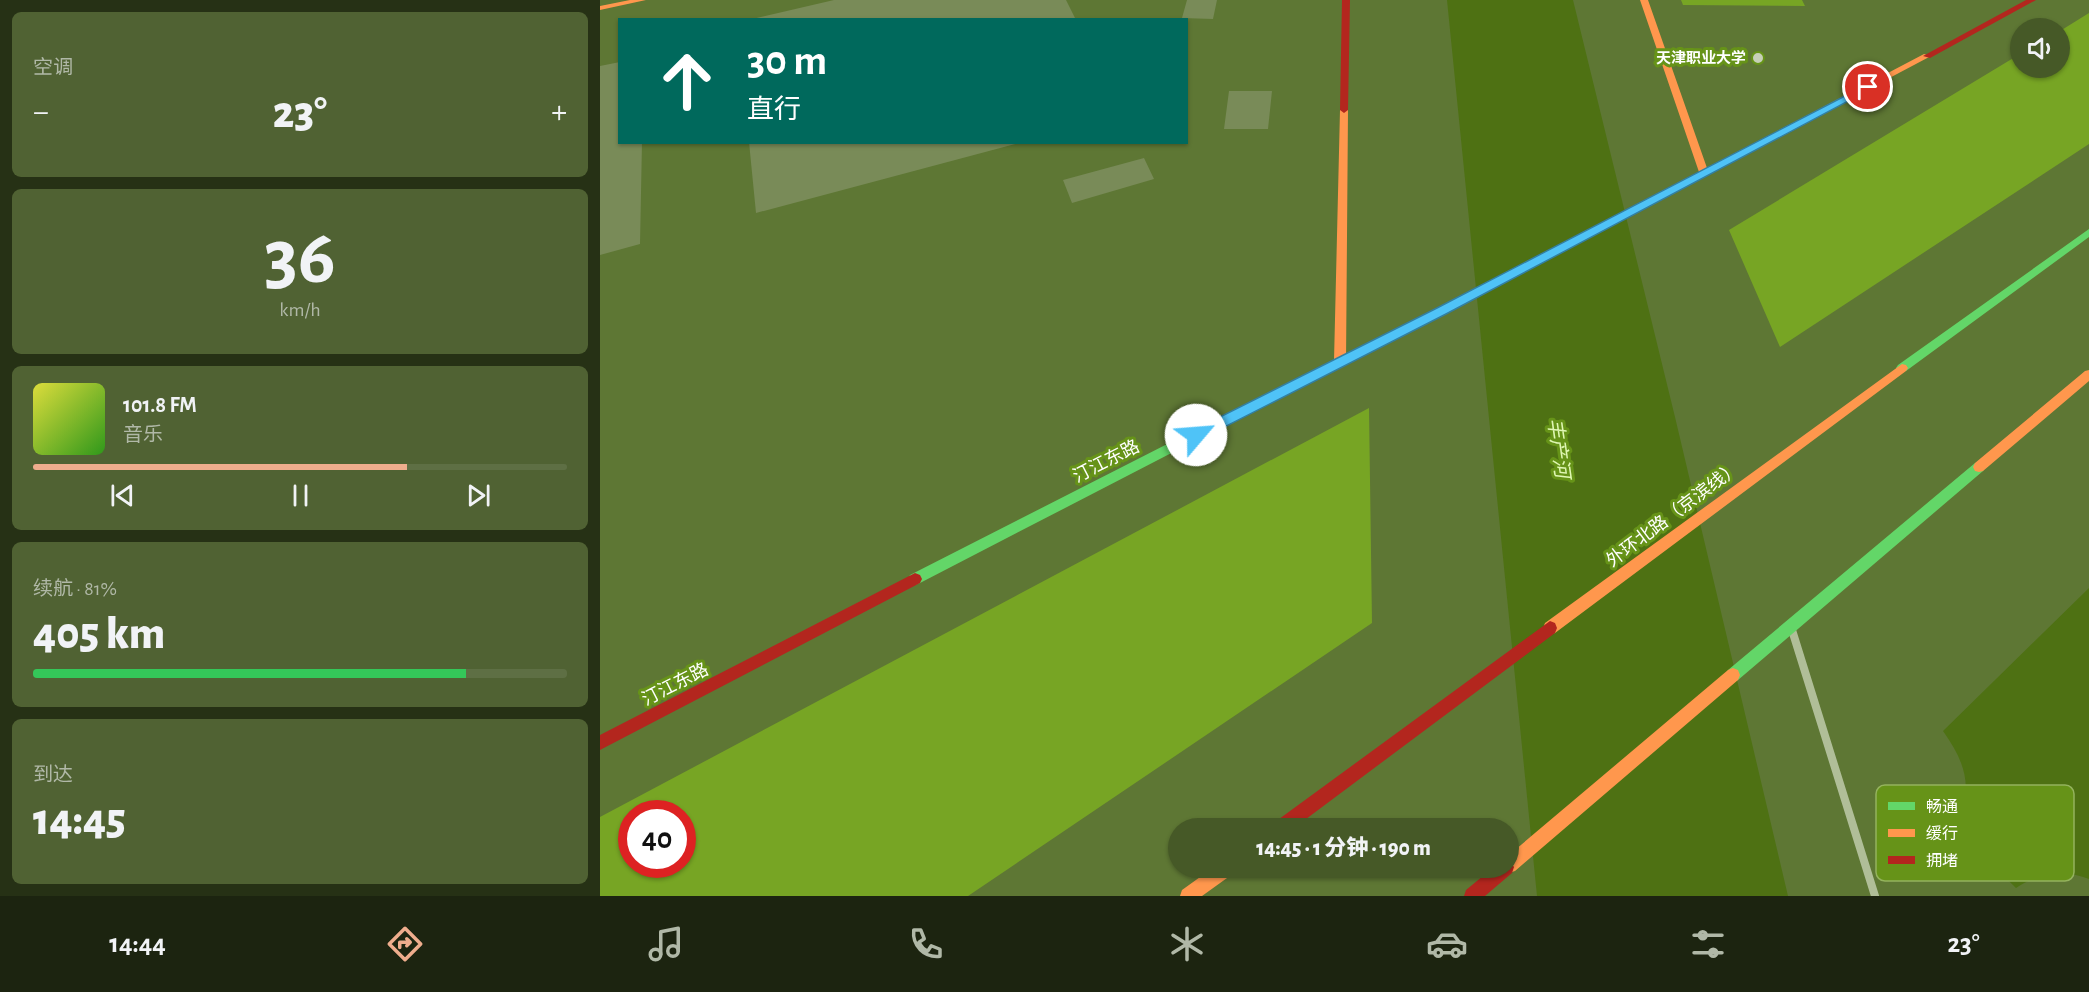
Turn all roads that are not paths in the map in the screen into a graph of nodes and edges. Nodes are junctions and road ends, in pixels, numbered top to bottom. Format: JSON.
{"nodes":[{"id":1,"x":642,"y":0,"type":"edge"},
{"id":2,"x":1346,"y":0,"type":"edge"},
{"id":3,"x":1644,"y":0,"type":"edge"},
{"id":4,"x":2031,"y":0,"type":"edge"},
{"id":5,"x":600,"y":8,"type":"edge"},
{"id":6,"x":1704,"y":174,"type":"junction"},
{"id":7,"x":2089,"y":232,"type":"edge"},
{"id":8,"x":1340,"y":363,"type":"junction"},
{"id":9,"x":2089,"y":374,"type":"edge"},
{"id":10,"x":1791,"y":626,"type":"junction"},
{"id":11,"x":600,"y":743,"type":"edge"},
{"id":12,"x":1295,"y":818,"type":"edge"},
{"id":13,"x":1519,"y":857,"type":"edge"},
{"id":14,"x":1213,"y":878,"type":"edge"},
{"id":15,"x":1494,"y":878,"type":"edge"},
{"id":16,"x":1188,"y":896,"type":"edge"},
{"id":17,"x":1472,"y":896,"type":"edge"},
{"id":18,"x":1875,"y":896,"type":"edge"}],
"edges":[{"from":1,"to":5,"type":"main road"},
{"from":2,"to":8,"type":"main road"},
{"from":3,"to":6,"type":"main road"},
{"from":4,"to":6,"type":"main road","name":"汀江东路"},
{"from":6,"to":8,"type":"main road","name":"汀江东路"},
{"from":7,"to":12,"type":"main road","name":"外环北路（京滨线）"},
{"from":8,"to":11,"type":"main road","name":"汀江东路"},
{"from":9,"to":10,"type":"main road"},
{"from":10,"to":13,"type":"main road"},
{"from":10,"to":18,"type":"street"},
{"from":14,"to":16,"type":"main road"},
{"from":15,"to":17,"type":"main road"}]}
